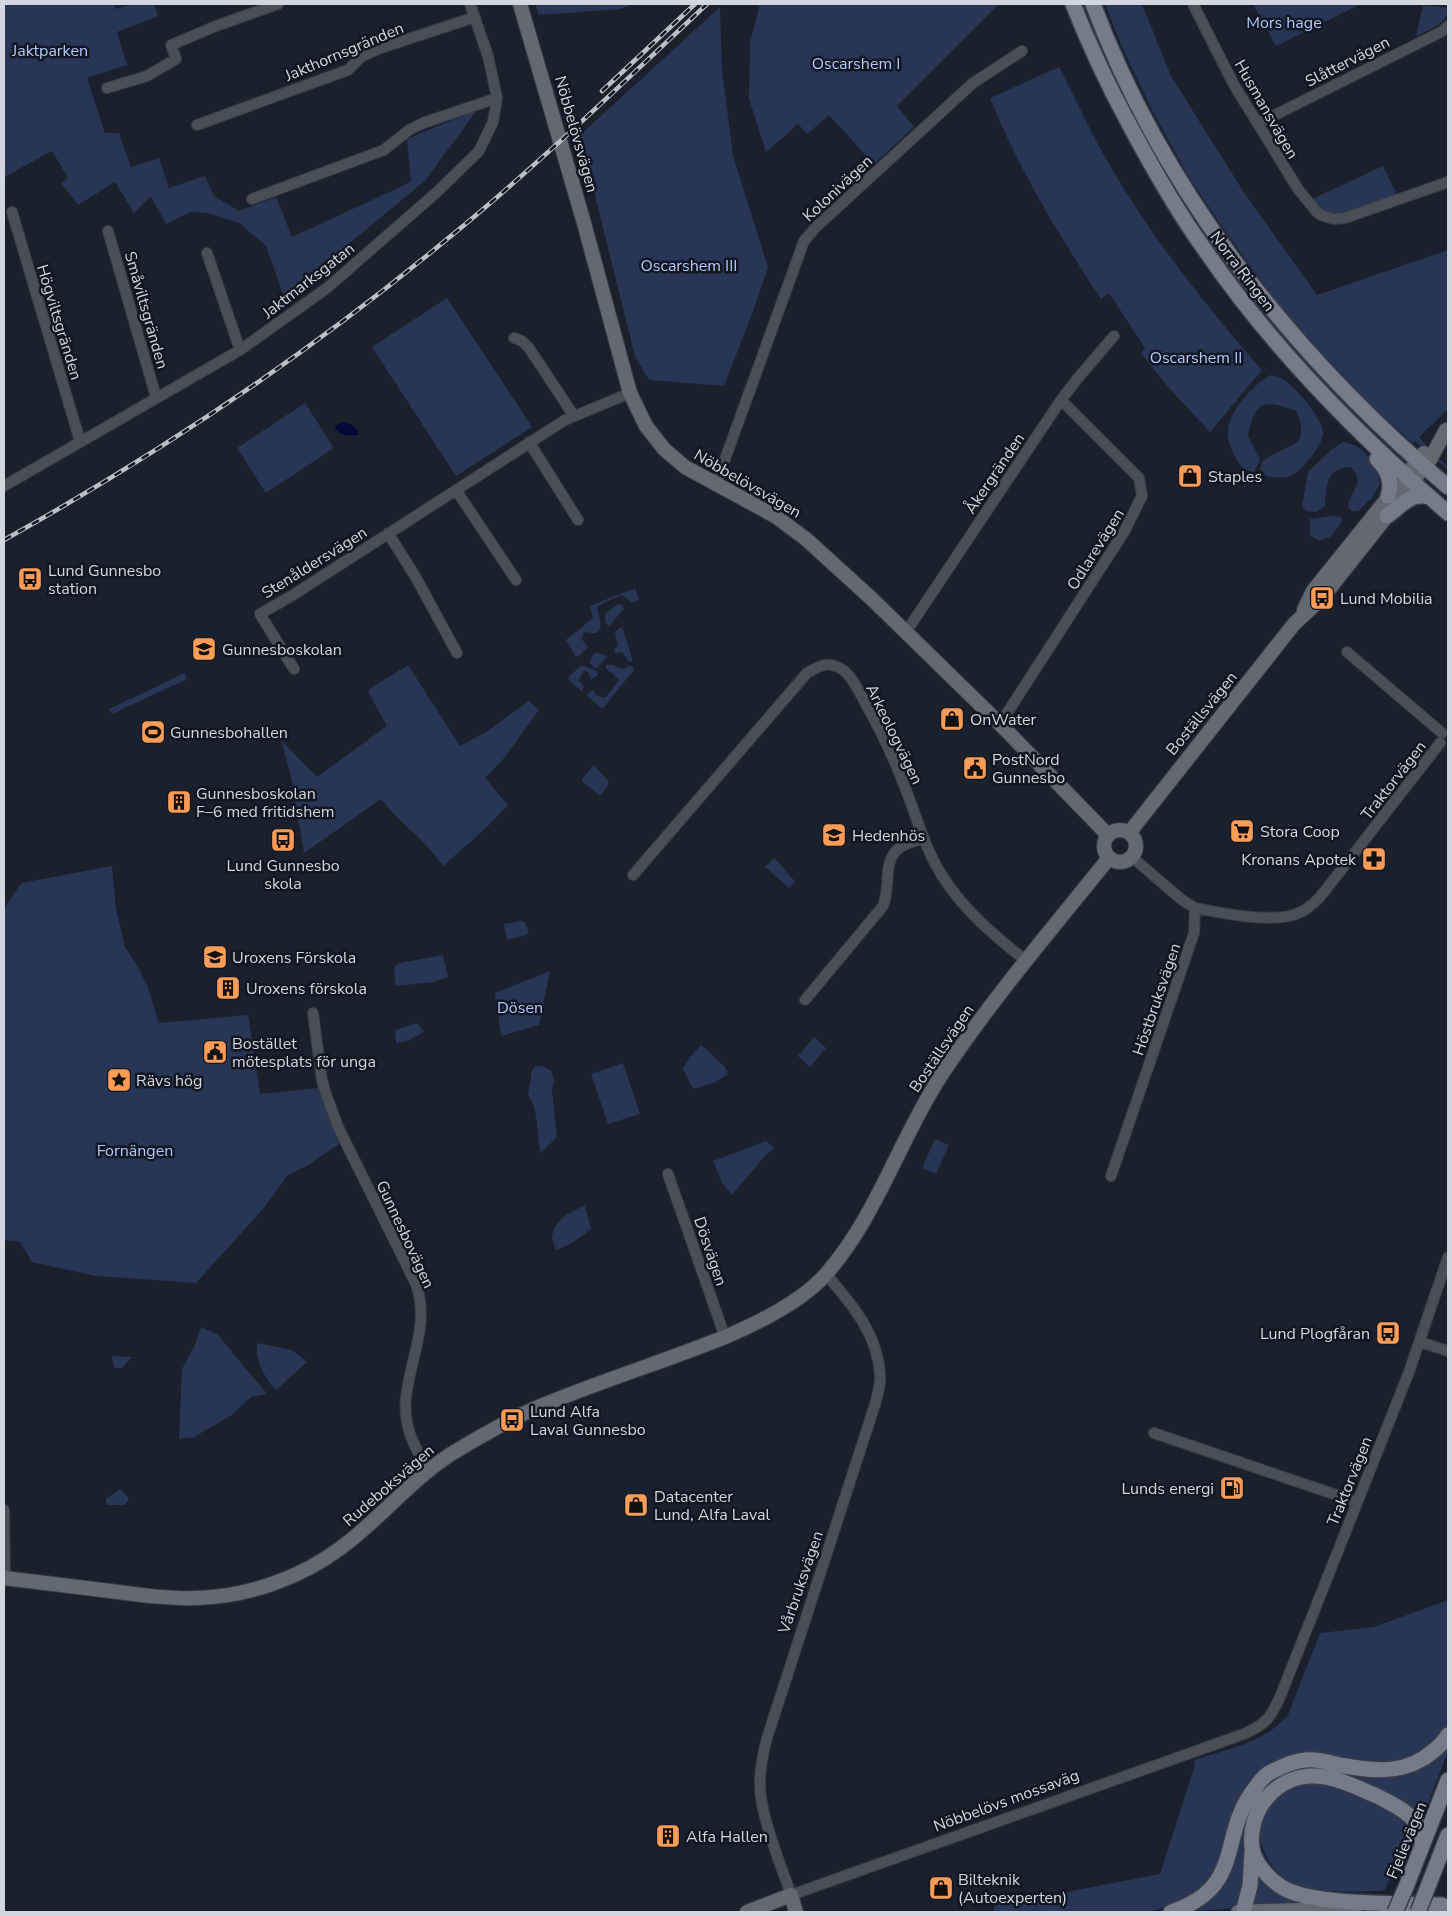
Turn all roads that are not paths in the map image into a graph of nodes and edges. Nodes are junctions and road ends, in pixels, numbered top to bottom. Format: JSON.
{"nodes":[{"id":1,"x":278,"y":4,"type":"edge"},
{"id":2,"x":470,"y":4,"type":"edge"},
{"id":3,"x":520,"y":4,"type":"edge"},
{"id":4,"x":1073,"y":4,"type":"edge"},
{"id":5,"x":1093,"y":4,"type":"edge"},
{"id":6,"x":1193,"y":4,"type":"edge"},
{"id":7,"x":475,"y":17,"type":"junction"},
{"id":8,"x":1448,"y":26,"type":"edge"},
{"id":9,"x":1022,"y":51,"type":"dead end"},
{"id":10,"x":107,"y":88,"type":"dead end"},
{"id":11,"x":497,"y":98,"type":"junction"},
{"id":12,"x":1258,"y":124,"type":"junction"},
{"id":13,"x":197,"y":125,"type":"dead end"},
{"id":14,"x":1448,"y":182,"type":"edge"},
{"id":15,"x":252,"y":199,"type":"dead end"},
{"id":16,"x":12,"y":212,"type":"dead end"},
{"id":17,"x":108,"y":231,"type":"dead end"},
{"id":18,"x":207,"y":253,"type":"dead end"},
{"id":19,"x":1114,"y":336,"type":"dead end"},
{"id":20,"x":514,"y":338,"type":"dead end"},
{"id":21,"x":240,"y":350,"type":"junction"},
{"id":22,"x":630,"y":393,"type":"junction"},
{"id":23,"x":156,"y":397,"type":"junction"},
{"id":24,"x":1061,"y":400,"type":"junction"},
{"id":25,"x":574,"y":416,"type":"junction"},
{"id":26,"x":1349,"y":420,"type":"junction"},
{"id":27,"x":1447,"y":428,"type":"edge"},
{"id":28,"x":80,"y":441,"type":"junction"},
{"id":29,"x":529,"y":442,"type":"junction"},
{"id":30,"x":1413,"y":470,"type":"junction"},
{"id":31,"x":1443,"y":483,"type":"edge"},
{"id":32,"x":716,"y":484,"type":"junction"},
{"id":33,"x":4,"y":486,"type":"edge"},
{"id":34,"x":456,"y":490,"type":"junction"},
{"id":35,"x":1388,"y":496,"type":"junction"},
{"id":36,"x":1430,"y":497,"type":"junction"},
{"id":37,"x":1448,"y":513,"type":"edge"},
{"id":38,"x":1387,"y":516,"type":"junction"},
{"id":39,"x":578,"y":520,"type":"dead end"},
{"id":40,"x":388,"y":533,"type":"junction"},
{"id":41,"x":516,"y":580,"type":"dead end"},
{"id":42,"x":1302,"y":615,"type":"junction"},
{"id":43,"x":906,"y":632,"type":"junction"},
{"id":44,"x":1347,"y":652,"type":"dead end"},
{"id":45,"x":457,"y":653,"type":"dead end"},
{"id":46,"x":294,"y":669,"type":"dead end"},
{"id":47,"x":1000,"y":724,"type":"junction"},
{"id":48,"x":1445,"y":739,"type":"edge"},
{"id":49,"x":1129,"y":833,"type":"junction"},
{"id":50,"x":1108,"y":835,"type":"junction"},
{"id":51,"x":924,"y":838,"type":"junction"},
{"id":52,"x":1132,"y":857,"type":"junction"},
{"id":53,"x":1109,"y":858,"type":"junction"},
{"id":54,"x":633,"y":876,"type":"dead end"},
{"id":55,"x":1195,"y":908,"type":"junction"},
{"id":56,"x":1026,"y":960,"type":"junction"},
{"id":57,"x":805,"y":1000,"type":"dead end"},
{"id":58,"x":313,"y":1013,"type":"dead end"},
{"id":59,"x":668,"y":1174,"type":"dead end"},
{"id":60,"x":1111,"y":1176,"type":"dead end"},
{"id":61,"x":1448,"y":1257,"type":"edge"},
{"id":62,"x":826,"y":1274,"type":"junction"},
{"id":63,"x":725,"y":1337,"type":"junction"},
{"id":64,"x":1420,"y":1342,"type":"junction"},
{"id":65,"x":1448,"y":1351,"type":"edge"},
{"id":66,"x":1154,"y":1432,"type":"dead end"},
{"id":67,"x":428,"y":1470,"type":"junction"},
{"id":68,"x":1357,"y":1502,"type":"junction"},
{"id":69,"x":4,"y":1513,"type":"edge"},
{"id":70,"x":5,"y":1578,"type":"edge"},
{"id":71,"x":1272,"y":1714,"type":"joint"},
{"id":72,"x":1448,"y":1735,"type":"edge"},
{"id":73,"x":1448,"y":1780,"type":"edge"},
{"id":74,"x":1448,"y":1835,"type":"edge"},
{"id":75,"x":1422,"y":1846,"type":"junction"},
{"id":76,"x":1252,"y":1849,"type":"junction"},
{"id":77,"x":791,"y":1895,"type":"junction"},
{"id":78,"x":1445,"y":1905,"type":"edge"},
{"id":79,"x":747,"y":1912,"type":"edge"},
{"id":80,"x":796,"y":1912,"type":"edge"},
{"id":81,"x":1171,"y":1912,"type":"edge"},
{"id":82,"x":1238,"y":1912,"type":"edge"},
{"id":83,"x":1243,"y":1912,"type":"edge"},
{"id":84,"x":1395,"y":1912,"type":"edge"},
{"id":85,"x":1418,"y":1912,"type":"edge"}],
"edges":[{"from":1,"to":10,"type":"street"},
{"from":2,"to":7,"type":"street","name":"Jaktmarksgatan"},
{"from":3,"to":22,"type":"street","name":"Nöbbelövsvägen"},
{"from":4,"to":26,"type":"main road","name":"Norra Ringen"},
{"from":5,"to":30,"type":"main road","name":"Norra Ringen"},
{"from":6,"to":12,"type":"street","name":"Husmansvägen"},
{"from":7,"to":11,"type":"street","name":"Jaktmarksgatan"},
{"from":7,"to":13,"type":"street","name":"Jakthornsgränden"},
{"from":8,"to":12,"type":"street","name":"Slåttervägen"},
{"from":9,"to":32,"type":"street","name":"Kolonivägen"},
{"from":11,"to":15,"type":"street"},
{"from":11,"to":21,"type":"street","name":"Jaktmarksgatan"},
{"from":12,"to":14,"type":"street","name":"Husmansvägen"},
{"from":16,"to":28,"type":"street","name":"Högviltsgränden"},
{"from":17,"to":23,"type":"street","name":"Småviltsgränden"},
{"from":18,"to":21,"type":"street"},
{"from":19,"to":24,"type":"street","name":"Åkergränden"},
{"from":20,"to":25,"type":"street"},
{"from":21,"to":23,"type":"street","name":"Jaktmarksgatan"},
{"from":22,"to":25,"type":"street","name":"Stenåldersvägen"},
{"from":22,"to":32,"type":"street","name":"Nöbbelövsvägen"},
{"from":23,"to":28,"type":"street","name":"Jaktmarksgatan"},
{"from":24,"to":43,"type":"street","name":"Åkergränden"},
{"from":24,"to":47,"type":"street","name":"Odlarevägen"},
{"from":25,"to":29,"type":"street","name":"Stenåldersvägen"},
{"from":26,"to":30,"type":"main road","name":"Norra Ringen"},
{"from":26,"to":35,"type":"main road"},
{"from":27,"to":30,"type":"street"},
{"from":28,"to":33,"type":"street","name":"Jaktmarksgatan"},
{"from":29,"to":34,"type":"street","name":"Stenåldersvägen"},
{"from":29,"to":39,"type":"street"},
{"from":30,"to":31,"type":"main road","name":"Norra Ringen"},
{"from":30,"to":35,"type":"street","name":"Boställsvägen"},
{"from":30,"to":36,"type":"main road","name":"Norra Ringen"},
{"from":30,"to":38,"type":"street","name":"Boställsvägen"},
{"from":32,"to":43,"type":"street","name":"Nöbbelövsvägen"},
{"from":34,"to":40,"type":"street","name":"Stenåldersvägen"},
{"from":34,"to":41,"type":"street"},
{"from":35,"to":42,"type":"street","name":"Boställsvägen"},
{"from":36,"to":37,"type":"main road","name":"Norra Ringen"},
{"from":36,"to":38,"type":"main road"},
{"from":38,"to":42,"type":"street","name":"Boställsvägen"},
{"from":40,"to":45,"type":"street","name":"Stenåldersvägen"},
{"from":40,"to":46,"type":"street","name":"Stenåldersvägen"},
{"from":42,"to":49,"type":"street","name":"Boställsvägen"},
{"from":43,"to":47,"type":"street","name":"Nöbbelövsvägen"},
{"from":44,"to":48,"type":"street","name":"Traktorvägen"},
{"from":47,"to":50,"type":"street","name":"Nöbbelövsvägen"},
{"from":48,"to":55,"type":"street","name":"Traktorvägen"},
{"from":49,"to":50,"type":"street"},
{"from":49,"to":52,"type":"street"},
{"from":50,"to":53,"type":"street"},
{"from":51,"to":54,"type":"street","name":"Arkeologvägen"},
{"from":51,"to":56,"type":"street","name":"Arkeologvägen"},
{"from":51,"to":57,"type":"street"},
{"from":52,"to":53,"type":"street"},
{"from":52,"to":55,"type":"street"},
{"from":53,"to":56,"type":"street","name":"Boställsvägen"},
{"from":55,"to":60,"type":"street","name":"Höstbruksvägen"},
{"from":56,"to":62,"type":"street","name":"Boställsvägen"},
{"from":58,"to":67,"type":"street","name":"Gunnesbovägen"},
{"from":59,"to":63,"type":"street","name":"Dösvägen"},
{"from":61,"to":64,"type":"street","name":"Traktorvägen"},
{"from":62,"to":63,"type":"street","name":"Rudeboksvägen"},
{"from":62,"to":77,"type":"street","name":"Vårbruksvägen"},
{"from":63,"to":67,"type":"street","name":"Rudeboksvägen"},
{"from":64,"to":65,"type":"street"},
{"from":64,"to":68,"type":"street","name":"Traktorvägen"},
{"from":66,"to":68,"type":"street"},
{"from":67,"to":70,"type":"street","name":"Rudeboksvägen"},
{"from":68,"to":71,"type":"street","name":"Traktorvägen"},
{"from":69,"to":70,"type":"street"},
{"from":71,"to":77,"type":"street","name":"Nöbbelövs mossaväg"},
{"from":72,"to":81,"type":"main road"},
{"from":73,"to":75,"type":"main road","name":"Fjelievägen"},
{"from":74,"to":85,"type":"main road","bridge":true},
{"from":75,"to":76,"type":"main road"},
{"from":75,"to":84,"type":"main road","name":"Fjelievägen","bridge":true},
{"from":76,"to":78,"type":"main road"},
{"from":76,"to":83,"type":"main road"},
{"from":77,"to":79,"type":"street","name":"Nöbbelövs mossaväg"},
{"from":77,"to":80,"type":"street","name":"Vårbruksvägen"},
{"from":78,"to":83,"type":"street"},
{"from":82,"to":83,"type":"street"}]}
